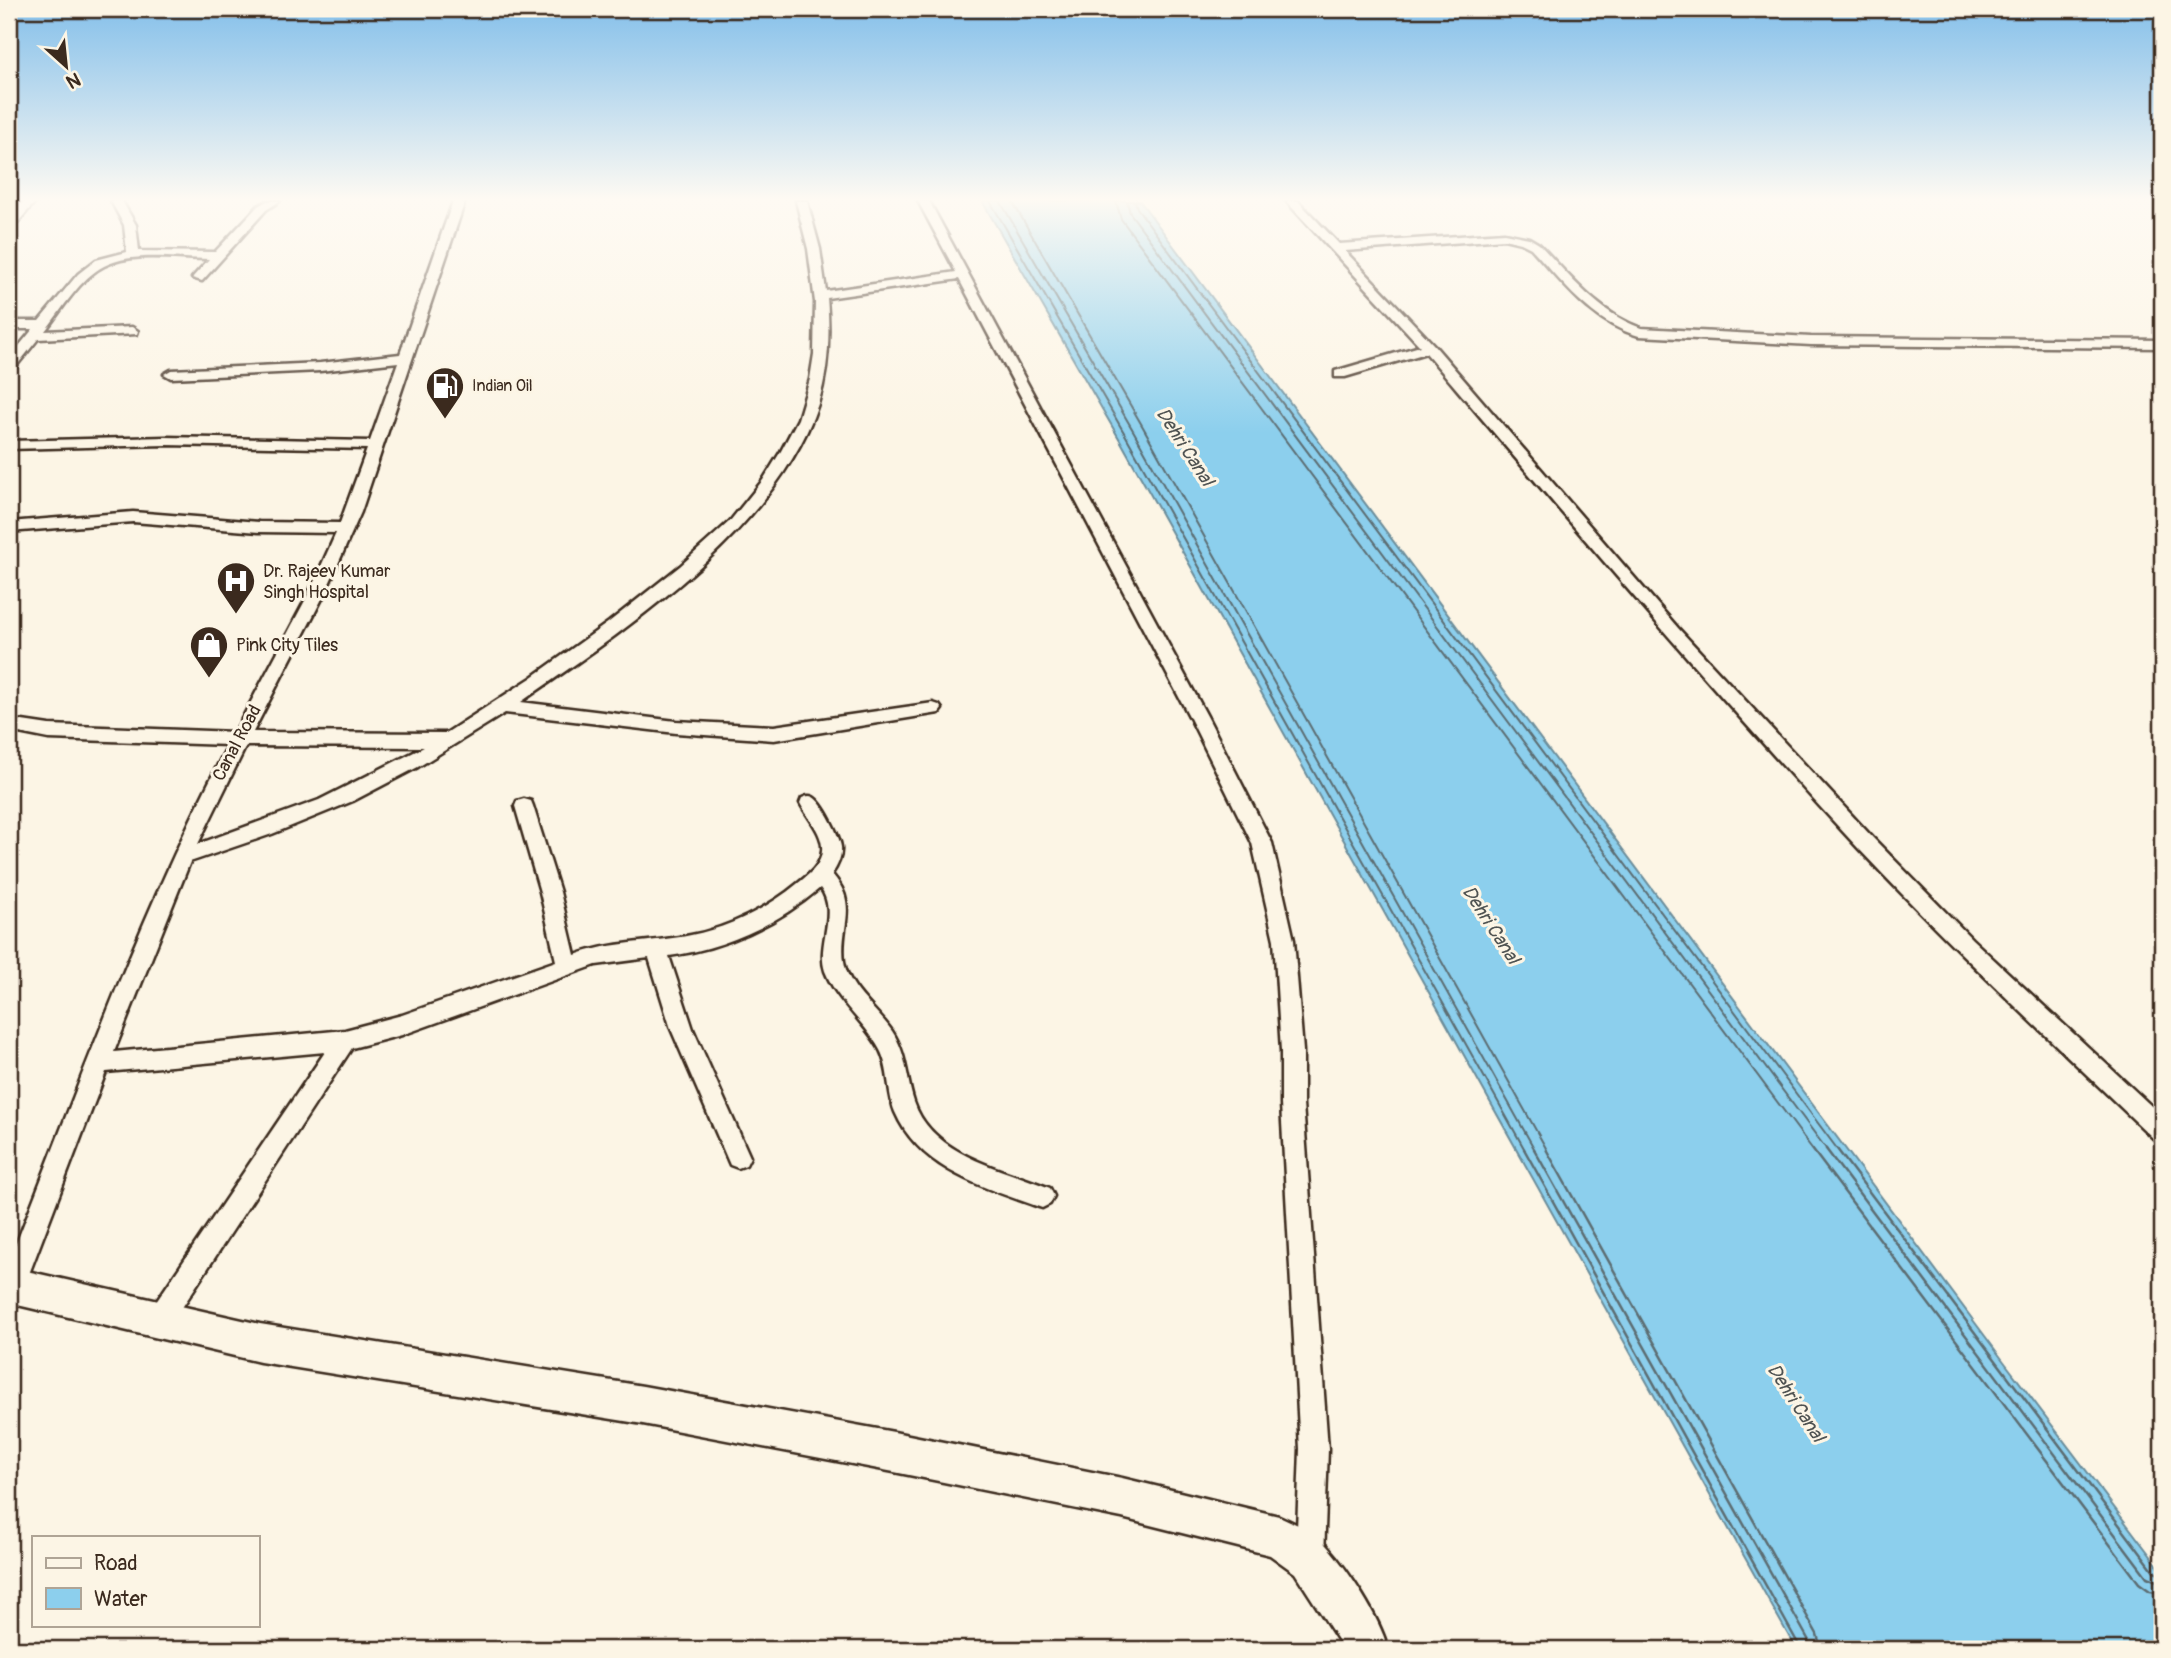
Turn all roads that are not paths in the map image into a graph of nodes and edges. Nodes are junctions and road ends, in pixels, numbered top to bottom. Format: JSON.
{"nodes":[{"id":1,"x":83,"y":278,"type":"edge"},
{"id":2,"x":433,"y":278,"type":"edge"},
{"id":3,"x":817,"y":278,"type":"edge"},
{"id":4,"x":943,"y":278,"type":"edge"},
{"id":5,"x":964,"y":278,"type":"edge"},
{"id":6,"x":1364,"y":278,"type":"edge"},
{"id":7,"x":1565,"y":278,"type":"edge"},
{"id":8,"x":820,"y":295,"type":"junction"},
{"id":9,"x":9,"y":325,"type":"edge"},
{"id":10,"x":37,"y":330,"type":"junction"},
{"id":11,"x":132,"y":331,"type":"dead end"},
{"id":12,"x":2162,"y":344,"type":"edge"},
{"id":13,"x":1429,"y":348,"type":"junction"},
{"id":14,"x":407,"y":358,"type":"junction"},
{"id":15,"x":9,"y":366,"type":"edge"},
{"id":16,"x":171,"y":374,"type":"dead end"},
{"id":17,"x":1340,"y":374,"type":"dead end"},
{"id":18,"x":9,"y":445,"type":"edge"},
{"id":19,"x":377,"y":445,"type":"junction"},
{"id":20,"x":9,"y":527,"type":"edge"},
{"id":21,"x":346,"y":528,"type":"junction"},
{"id":22,"x":501,"y":706,"type":"junction"},
{"id":23,"x":933,"y":709,"type":"dead end"},
{"id":24,"x":9,"y":725,"type":"edge"},
{"id":25,"x":239,"y":739,"type":"junction"},
{"id":26,"x":448,"y":740,"type":"junction"},
{"id":27,"x":809,"y":803,"type":"dead end"},
{"id":28,"x":524,"y":806,"type":"dead end"},
{"id":29,"x":183,"y":857,"type":"junction"},
{"id":30,"x":821,"y":876,"type":"junction"},
{"id":31,"x":656,"y":947,"type":"junction"},
{"id":32,"x":567,"y":965,"type":"junction"},
{"id":33,"x":345,"y":1040,"type":"junction"},
{"id":34,"x":99,"y":1063,"type":"junction"},
{"id":35,"x":2162,"y":1131,"type":"edge"},
{"id":36,"x":738,"y":1157,"type":"dead end"},
{"id":37,"x":1042,"y":1196,"type":"dead end"},
{"id":38,"x":10,"y":1286,"type":"edge"},
{"id":39,"x":159,"y":1320,"type":"junction"},
{"id":40,"x":1310,"y":1558,"type":"junction"},
{"id":41,"x":1366,"y":1649,"type":"edge"}],
"edges":[{"from":1,"to":10,"type":"street"},
{"from":2,"to":14,"type":"street","name":"Canal Road"},
{"from":3,"to":8,"type":"street"},
{"from":4,"to":8,"type":"street"},
{"from":5,"to":40,"type":"street"},
{"from":6,"to":13,"type":"street"},
{"from":7,"to":12,"type":"street"},
{"from":8,"to":22,"type":"street"},
{"from":9,"to":10,"type":"street"},
{"from":10,"to":11,"type":"street"},
{"from":10,"to":15,"type":"street"},
{"from":13,"to":17,"type":"street"},
{"from":13,"to":35,"type":"street"},
{"from":14,"to":16,"type":"street"},
{"from":14,"to":19,"type":"street","name":"Canal Road"},
{"from":18,"to":19,"type":"street"},
{"from":19,"to":21,"type":"street","name":"Canal Road"},
{"from":20,"to":21,"type":"street"},
{"from":21,"to":25,"type":"street","name":"Canal Road"},
{"from":22,"to":23,"type":"street"},
{"from":22,"to":26,"type":"street"},
{"from":24,"to":25,"type":"street"},
{"from":25,"to":26,"type":"street"},
{"from":25,"to":29,"type":"street","name":"Canal Road"},
{"from":26,"to":29,"type":"street"},
{"from":27,"to":30,"type":"street"},
{"from":28,"to":32,"type":"street"},
{"from":29,"to":34,"type":"street","name":"Canal Road"},
{"from":30,"to":31,"type":"street"},
{"from":30,"to":37,"type":"street"},
{"from":31,"to":32,"type":"street"},
{"from":31,"to":36,"type":"street"},
{"from":32,"to":33,"type":"street"},
{"from":33,"to":34,"type":"street"},
{"from":33,"to":39,"type":"street"},
{"from":34,"to":38,"type":"street","name":"Canal Road"},
{"from":38,"to":39,"type":"main road"},
{"from":39,"to":40,"type":"main road"},
{"from":40,"to":41,"type":"main road"}]}
